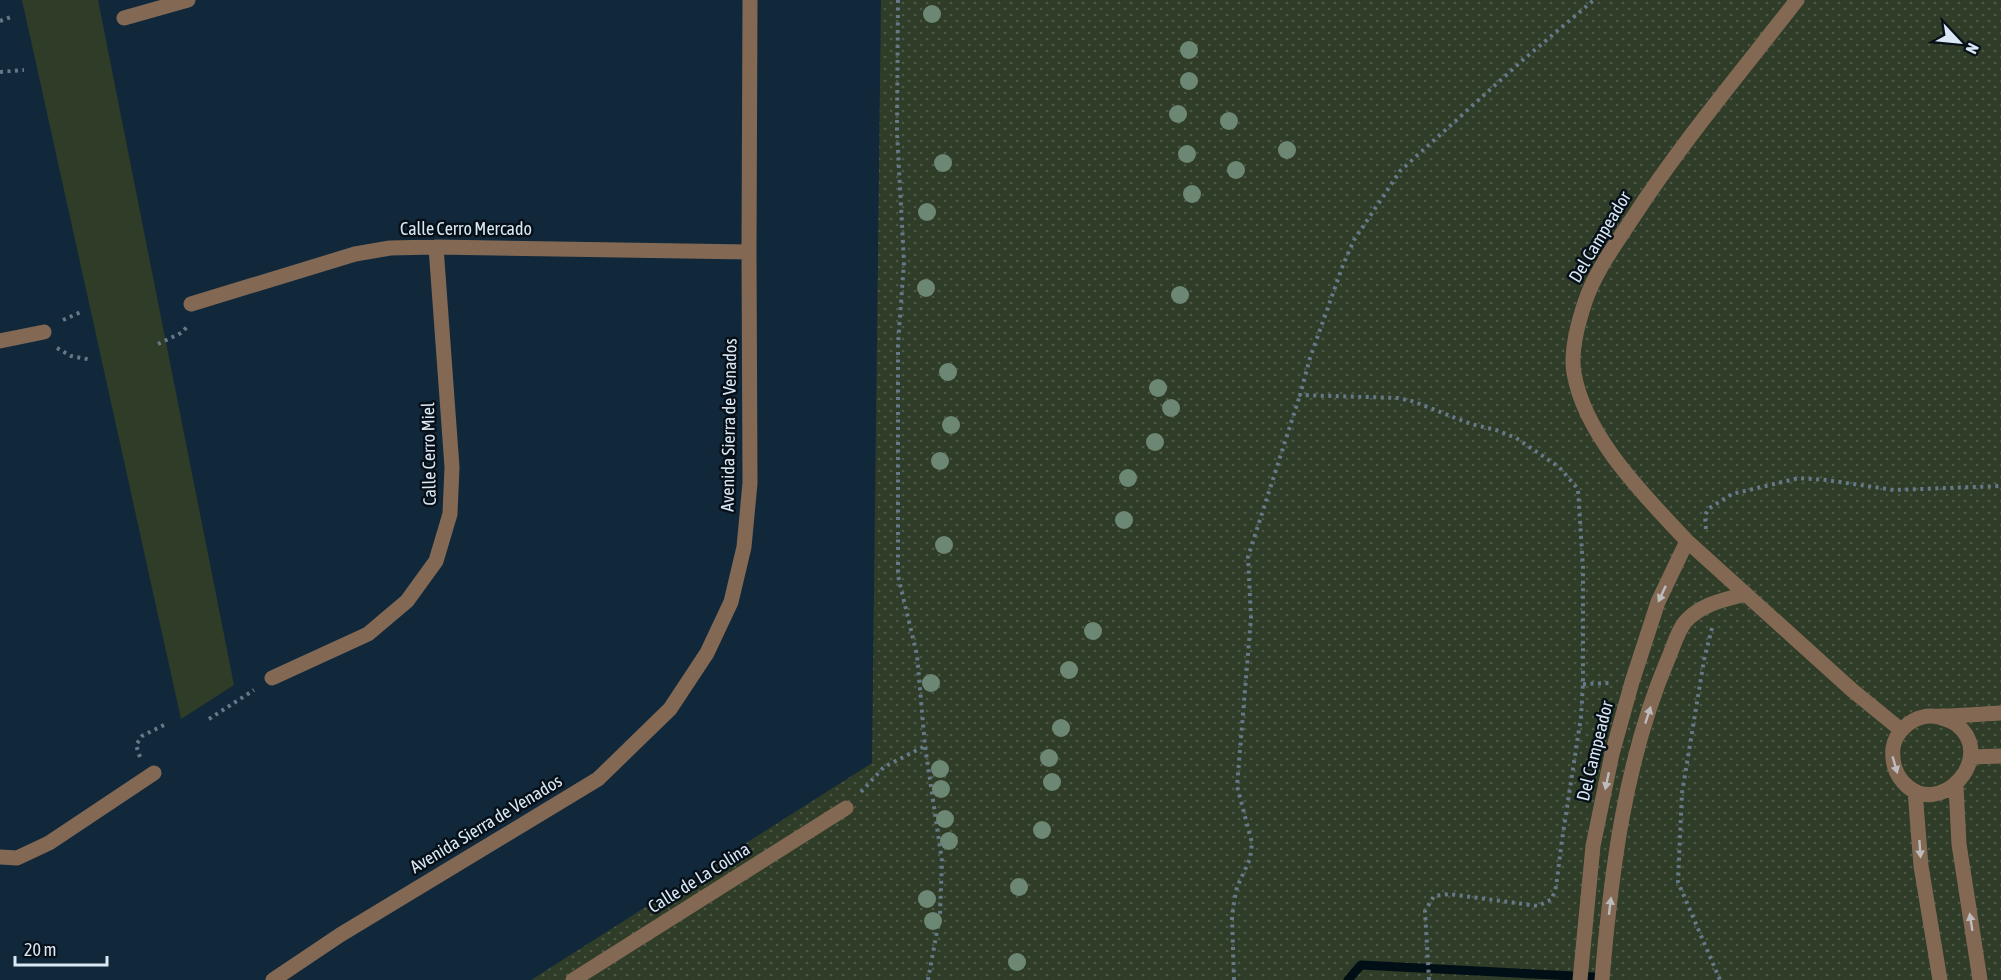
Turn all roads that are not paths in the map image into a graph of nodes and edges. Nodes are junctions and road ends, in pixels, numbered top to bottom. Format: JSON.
{"nodes":[{"id":1,"x":188,"y":0,"type":"edge"},
{"id":2,"x":750,"y":0,"type":"edge"},
{"id":3,"x":1797,"y":0,"type":"edge"},
{"id":4,"x":124,"y":18,"type":"dead end"},
{"id":5,"x":436,"y":247,"type":"junction"},
{"id":6,"x":748,"y":252,"type":"junction"},
{"id":7,"x":191,"y":304,"type":"road end"},
{"id":8,"x":44,"y":332,"type":"road end"},
{"id":9,"x":0,"y":341,"type":"edge"},
{"id":10,"x":1687,"y":541,"type":"junction"},
{"id":11,"x":1746,"y":594,"type":"junction"},
{"id":12,"x":272,"y":678,"type":"road end"},
{"id":13,"x":2001,"y":713,"type":"edge"},
{"id":14,"x":1939,"y":717,"type":"junction"},
{"id":15,"x":1901,"y":730,"type":"junction"},
{"id":16,"x":2001,"y":756,"type":"edge"},
{"id":17,"x":1971,"y":757,"type":"junction"},
{"id":18,"x":154,"y":773,"type":"dead end"},
{"id":19,"x":1956,"y":786,"type":"junction"},
{"id":20,"x":1916,"y":791,"type":"junction"},
{"id":21,"x":846,"y":808,"type":"road end"},
{"id":22,"x":0,"y":857,"type":"edge"},
{"id":23,"x":1603,"y":972,"type":"edge"},
{"id":24,"x":273,"y":980,"type":"edge"},
{"id":25,"x":573,"y":980,"type":"edge"},
{"id":26,"x":1580,"y":980,"type":"edge"},
{"id":27,"x":1940,"y":980,"type":"edge"},
{"id":28,"x":1980,"y":980,"type":"edge"}],
"edges":[{"from":1,"to":4,"type":"street"},
{"from":2,"to":6,"type":"street","name":"Avenida Sierra de Venados"},
{"from":3,"to":10,"type":"street","name":"Del Campeador"},
{"from":5,"to":6,"type":"street","name":"Calle Cerro Mercado"},
{"from":5,"to":7,"type":"street","name":"Calle Cerro Mercado"},
{"from":5,"to":12,"type":"street","name":"Calle Cerro Miel"},
{"from":6,"to":24,"type":"street","name":"Avenida Sierra de Venados"},
{"from":8,"to":9,"type":"street"},
{"from":10,"to":11,"type":"street","name":"Del Campeador"},
{"from":10,"to":26,"type":"street","name":"Del Campeador","one_way":true},
{"from":11,"to":15,"type":"street","name":"Del Campeador"},
{"from":23,"to":11,"type":"street","one_way":true},
{"from":13,"to":14,"type":"street"},
{"from":14,"to":15,"type":"street"},
{"from":14,"to":17,"type":"street"},
{"from":15,"to":20,"type":"street","one_way":true},
{"from":16,"to":17,"type":"street"},
{"from":17,"to":19,"type":"street"},
{"from":18,"to":22,"type":"street"},
{"from":19,"to":20,"type":"street"},
{"from":28,"to":19,"type":"street","one_way":true},
{"from":20,"to":27,"type":"street","one_way":true},
{"from":21,"to":25,"type":"street","name":"Calle de La Colina"}]}
